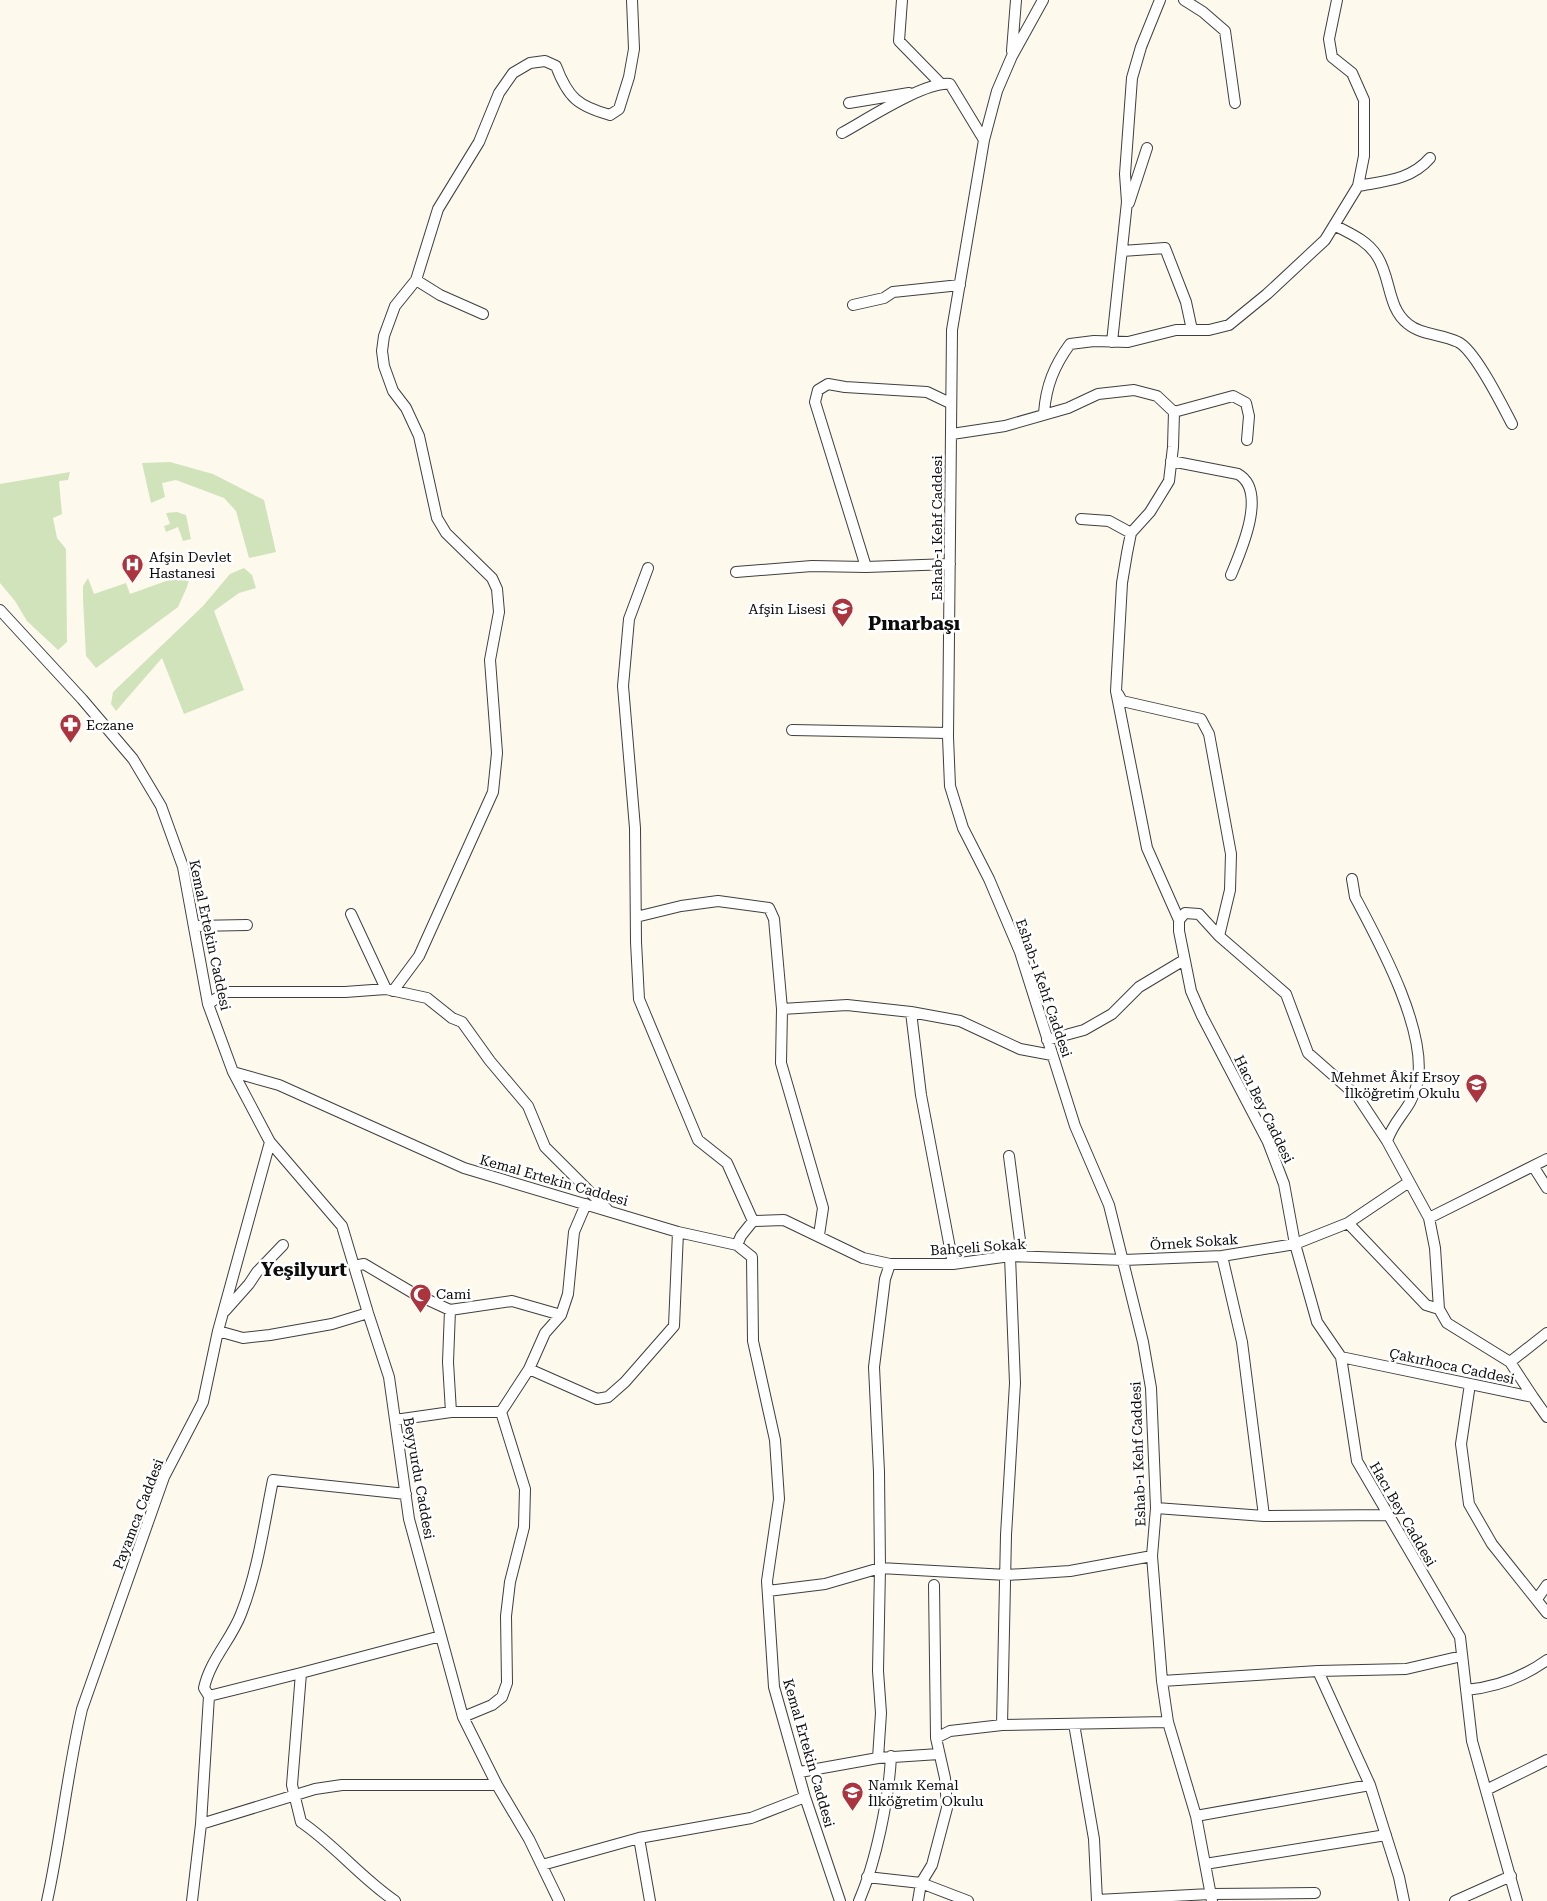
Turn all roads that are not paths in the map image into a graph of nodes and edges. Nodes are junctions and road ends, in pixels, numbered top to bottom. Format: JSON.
{"nodes":[{"id":1,"x":632,"y":0,"type":"edge"},
{"id":2,"x":902,"y":0,"type":"edge"},
{"id":3,"x":1016,"y":0,"type":"edge"},
{"id":4,"x":1043,"y":0,"type":"edge"},
{"id":5,"x":1160,"y":0,"type":"edge"},
{"id":6,"x":1184,"y":0,"type":"edge"},
{"id":7,"x":1337,"y":0,"type":"edge"},
{"id":8,"x":1012,"y":56,"type":"junction"},
{"id":9,"x":940,"y":83,"type":"junction"},
{"id":10,"x":918,"y":92,"type":"junction"},
{"id":11,"x":849,"y":103,"type":"dead end"},
{"id":12,"x":1235,"y":103,"type":"dead end"},
{"id":13,"x":842,"y":132,"type":"dead end"},
{"id":14,"x":984,"y":140,"type":"junction"},
{"id":15,"x":1147,"y":148,"type":"dead end"},
{"id":16,"x":1430,"y":158,"type":"dead end"},
{"id":17,"x":1358,"y":186,"type":"junction"},
{"id":18,"x":1126,"y":214,"type":"junction"},
{"id":19,"x":1334,"y":225,"type":"junction"},
{"id":20,"x":1122,"y":251,"type":"junction"},
{"id":21,"x":416,"y":280,"type":"junction"},
{"id":22,"x":960,"y":285,"type":"junction"},
{"id":23,"x":852,"y":305,"type":"dead end"},
{"id":24,"x":483,"y":314,"type":"dead end"},
{"id":25,"x":1192,"y":330,"type":"junction"},
{"id":26,"x":1112,"y":342,"type":"junction"},
{"id":27,"x":950,"y":403,"type":"junction"},
{"id":28,"x":1174,"y":412,"type":"junction"},
{"id":29,"x":1044,"y":413,"type":"junction"},
{"id":30,"x":1512,"y":424,"type":"dead end"},
{"id":31,"x":952,"y":434,"type":"junction"},
{"id":32,"x":1247,"y":440,"type":"dead end"},
{"id":33,"x":1171,"y":461,"type":"junction"},
{"id":34,"x":1080,"y":518,"type":"dead end"},
{"id":35,"x":1131,"y":533,"type":"junction"},
{"id":36,"x":950,"y":564,"type":"junction"},
{"id":37,"x":866,"y":567,"type":"junction"},
{"id":38,"x":648,"y":568,"type":"dead end"},
{"id":39,"x":736,"y":572,"type":"dead end"},
{"id":40,"x":1231,"y":575,"type":"dead end"},
{"id":41,"x":0,"y":610,"type":"edge"},
{"id":42,"x":1116,"y":691,"type":"junction"},
{"id":43,"x":792,"y":730,"type":"dead end"},
{"id":44,"x":948,"y":733,"type":"junction"},
{"id":45,"x":1352,"y":879,"type":"dead end"},
{"id":46,"x":351,"y":914,"type":"dead end"},
{"id":47,"x":636,"y":917,"type":"junction"},
{"id":48,"x":1179,"y":920,"type":"junction"},
{"id":49,"x":247,"y":925,"type":"dead end"},
{"id":50,"x":194,"y":926,"type":"junction"},
{"id":51,"x":1219,"y":936,"type":"junction"},
{"id":52,"x":1184,"y":960,"type":"junction"},
{"id":53,"x":390,"y":990,"type":"junction"},
{"id":54,"x":208,"y":1004,"type":"junction"},
{"id":55,"x":782,"y":1009,"type":"junction"},
{"id":56,"x":911,"y":1012,"type":"junction"},
{"id":57,"x":1047,"y":1040,"type":"junction"},
{"id":58,"x":1052,"y":1055,"type":"junction"},
{"id":59,"x":234,"y":1072,"type":"junction"},
{"id":60,"x":1387,"y":1141,"type":"junction"},
{"id":61,"x":270,"y":1142,"type":"junction"},
{"id":62,"x":1010,"y":1156,"type":"dead end"},
{"id":63,"x":1547,"y":1159,"type":"edge"},
{"id":64,"x":1532,"y":1166,"type":"junction"},
{"id":65,"x":1409,"y":1182,"type":"junction"},
{"id":66,"x":1547,"y":1188,"type":"edge"},
{"id":67,"x":586,"y":1204,"type":"junction"},
{"id":68,"x":609,"y":1210,"type":"junction"},
{"id":69,"x":1429,"y":1218,"type":"junction"},
{"id":70,"x":753,"y":1221,"type":"junction"},
{"id":71,"x":1348,"y":1223,"type":"junction"},
{"id":72,"x":678,"y":1232,"type":"junction"},
{"id":73,"x":819,"y":1235,"type":"junction"},
{"id":74,"x":1295,"y":1244,"type":"junction"},
{"id":75,"x":283,"y":1245,"type":"dead end"},
{"id":76,"x":737,"y":1245,"type":"junction"},
{"id":77,"x":1010,"y":1256,"type":"junction"},
{"id":78,"x":1022,"y":1256,"type":"junction"},
{"id":79,"x":1222,"y":1256,"type":"junction"},
{"id":80,"x":1124,"y":1260,"type":"junction"},
{"id":81,"x":890,"y":1264,"type":"junction"},
{"id":82,"x":953,"y":1264,"type":"junction"},
{"id":83,"x":354,"y":1266,"type":"junction"},
{"id":84,"x":1439,"y":1309,"type":"junction"},
{"id":85,"x":450,"y":1310,"type":"junction"},
{"id":86,"x":223,"y":1313,"type":"junction"},
{"id":87,"x":368,"y":1313,"type":"junction"},
{"id":88,"x":561,"y":1315,"type":"junction"},
{"id":89,"x":218,"y":1330,"type":"junction"},
{"id":90,"x":1547,"y":1333,"type":"edge"},
{"id":91,"x":1341,"y":1357,"type":"junction"},
{"id":92,"x":1510,"y":1362,"type":"junction"},
{"id":93,"x":529,"y":1369,"type":"junction"},
{"id":94,"x":1470,"y":1384,"type":"junction"},
{"id":95,"x":1533,"y":1396,"type":"junction"},
{"id":96,"x":451,"y":1412,"type":"junction"},
{"id":97,"x":501,"y":1412,"type":"junction"},
{"id":98,"x":1547,"y":1417,"type":"edge"},
{"id":99,"x":395,"y":1420,"type":"junction"},
{"id":100,"x":406,"y":1494,"type":"junction"},
{"id":101,"x":1156,"y":1508,"type":"junction"},
{"id":102,"x":1388,"y":1515,"type":"junction"},
{"id":103,"x":1264,"y":1516,"type":"junction"},
{"id":104,"x":1152,"y":1556,"type":"junction"},
{"id":105,"x":880,"y":1568,"type":"junction"},
{"id":106,"x":1007,"y":1575,"type":"junction"},
{"id":107,"x":934,"y":1586,"type":"dead end"},
{"id":108,"x":1546,"y":1588,"type":"edge"},
{"id":109,"x":768,"y":1590,"type":"junction"},
{"id":110,"x":1537,"y":1599,"type":"junction"},
{"id":111,"x":1547,"y":1613,"type":"edge"},
{"id":112,"x":441,"y":1636,"type":"junction"},
{"id":113,"x":1462,"y":1656,"type":"junction"},
{"id":114,"x":1547,"y":1660,"type":"edge"},
{"id":115,"x":1318,"y":1671,"type":"junction"},
{"id":116,"x":301,"y":1673,"type":"junction"},
{"id":117,"x":1162,"y":1681,"type":"junction"},
{"id":118,"x":1466,"y":1690,"type":"junction"},
{"id":119,"x":209,"y":1696,"type":"junction"},
{"id":120,"x":463,"y":1717,"type":"junction"},
{"id":121,"x":1168,"y":1722,"type":"junction"},
{"id":122,"x":1074,"y":1724,"type":"junction"},
{"id":123,"x":1002,"y":1725,"type":"junction"},
{"id":124,"x":936,"y":1738,"type":"junction"},
{"id":125,"x":939,"y":1754,"type":"junction"},
{"id":126,"x":891,"y":1756,"type":"junction"},
{"id":127,"x":878,"y":1758,"type":"junction"},
{"id":128,"x":1547,"y":1760,"type":"edge"},
{"id":129,"x":800,"y":1772,"type":"junction"},
{"id":130,"x":497,"y":1785,"type":"junction"},
{"id":131,"x":1370,"y":1785,"type":"junction"},
{"id":132,"x":1486,"y":1790,"type":"junction"},
{"id":133,"x":293,"y":1796,"type":"junction"},
{"id":134,"x":805,"y":1797,"type":"junction"},
{"id":135,"x":1196,"y":1816,"type":"junction"},
{"id":136,"x":201,"y":1824,"type":"junction"},
{"id":137,"x":1386,"y":1835,"type":"junction"},
{"id":138,"x":639,"y":1838,"type":"junction"},
{"id":139,"x":1205,"y":1864,"type":"junction"},
{"id":140,"x":542,"y":1865,"type":"junction"},
{"id":141,"x":1510,"y":1876,"type":"junction"},
{"id":142,"x":867,"y":1877,"type":"junction"},
{"id":143,"x":921,"y":1883,"type":"junction"},
{"id":144,"x":1315,"y":1893,"type":"dead end"},
{"id":145,"x":1211,"y":1897,"type":"edge"},
{"id":146,"x":46,"y":1901,"type":"edge"},
{"id":147,"x":192,"y":1901,"type":"edge"},
{"id":148,"x":395,"y":1901,"type":"edge"},
{"id":149,"x":559,"y":1901,"type":"edge"},
{"id":150,"x":650,"y":1901,"type":"edge"},
{"id":151,"x":840,"y":1901,"type":"edge"},
{"id":152,"x":859,"y":1901,"type":"edge"},
{"id":153,"x":918,"y":1901,"type":"edge"},
{"id":154,"x":968,"y":1901,"type":"edge"},
{"id":155,"x":1097,"y":1901,"type":"edge"},
{"id":156,"x":1404,"y":1901,"type":"edge"},
{"id":157,"x":1455,"y":1901,"type":"edge"},
{"id":158,"x":1517,"y":1901,"type":"edge"}],
"edges":[{"from":1,"to":21,"type":"street"},
{"from":2,"to":9,"type":"street"},
{"from":3,"to":8,"type":"street"},
{"from":4,"to":8,"type":"street","name":"Eshab-ı Kehf Caddesi"},
{"from":5,"to":18,"type":"street"},
{"from":6,"to":12,"type":"street"},
{"from":7,"to":17,"type":"street"},
{"from":8,"to":14,"type":"street","name":"Eshab-ı Kehf Caddesi"},
{"from":9,"to":10,"type":"street"},
{"from":9,"to":14,"type":"street"},
{"from":10,"to":11,"type":"street"},
{"from":10,"to":13,"type":"street"},
{"from":14,"to":22,"type":"street","name":"Eshab-ı Kehf Caddesi"},
{"from":15,"to":18,"type":"street"},
{"from":16,"to":17,"type":"street"},
{"from":17,"to":19,"type":"street"},
{"from":18,"to":20,"type":"street"},
{"from":19,"to":25,"type":"street"},
{"from":19,"to":30,"type":"street"},
{"from":20,"to":25,"type":"street"},
{"from":20,"to":26,"type":"street"},
{"from":21,"to":24,"type":"street"},
{"from":21,"to":53,"type":"street"},
{"from":22,"to":23,"type":"street"},
{"from":22,"to":27,"type":"street","name":"Eshab-ı Kehf Caddesi"},
{"from":25,"to":26,"type":"street"},
{"from":26,"to":29,"type":"street"},
{"from":27,"to":31,"type":"street","name":"Eshab-ı Kehf Caddesi"},
{"from":27,"to":37,"type":"street"},
{"from":28,"to":29,"type":"street"},
{"from":28,"to":32,"type":"street"},
{"from":28,"to":33,"type":"street"},
{"from":29,"to":31,"type":"street"},
{"from":31,"to":36,"type":"street","name":"Eshab-ı Kehf Caddesi"},
{"from":33,"to":35,"type":"street"},
{"from":33,"to":40,"type":"street"},
{"from":34,"to":35,"type":"street"},
{"from":35,"to":42,"type":"street","name":"Hacı Bey Caddesi"},
{"from":36,"to":37,"type":"street"},
{"from":36,"to":44,"type":"street","name":"Eshab-ı Kehf Caddesi"},
{"from":37,"to":39,"type":"street"},
{"from":38,"to":47,"type":"street"},
{"from":41,"to":50,"type":"street","name":"Kemal Ertekin Caddesi"},
{"from":42,"to":48,"type":"street","name":"Hacı Bey Caddesi"},
{"from":42,"to":51,"type":"street"},
{"from":43,"to":44,"type":"street"},
{"from":44,"to":57,"type":"street","name":"Eshab-ı Kehf Caddesi"},
{"from":45,"to":60,"type":"street"},
{"from":46,"to":53,"type":"street"},
{"from":47,"to":55,"type":"street"},
{"from":47,"to":70,"type":"street"},
{"from":48,"to":51,"type":"street"},
{"from":48,"to":52,"type":"street","name":"Hacı Bey Caddesi"},
{"from":49,"to":50,"type":"street"},
{"from":50,"to":54,"type":"street","name":"Kemal Ertekin Caddesi"},
{"from":51,"to":60,"type":"street"},
{"from":52,"to":57,"type":"street"},
{"from":52,"to":74,"type":"street","name":"Hacı Bey Caddesi"},
{"from":53,"to":54,"type":"street"},
{"from":53,"to":68,"type":"street"},
{"from":54,"to":59,"type":"street","name":"Kemal Ertekin Caddesi"},
{"from":55,"to":56,"type":"street"},
{"from":55,"to":73,"type":"street"},
{"from":56,"to":58,"type":"street"},
{"from":56,"to":82,"type":"street"},
{"from":57,"to":58,"type":"street","name":"Eshab-ı Kehf Caddesi"},
{"from":58,"to":80,"type":"street","name":"Eshab-ı Kehf Caddesi"},
{"from":59,"to":61,"type":"street","name":"Beyyurdu Caddesi"},
{"from":59,"to":67,"type":"street","name":"Kemal Ertekin Caddesi"},
{"from":60,"to":65,"type":"street"},
{"from":61,"to":83,"type":"street","name":"Beyyurdu Caddesi"},
{"from":61,"to":86,"type":"street","name":"Payamca Caddesi"},
{"from":62,"to":78,"type":"street"},
{"from":63,"to":64,"type":"street"},
{"from":64,"to":66,"type":"street"},
{"from":64,"to":69,"type":"street"},
{"from":65,"to":69,"type":"street"},
{"from":65,"to":71,"type":"street","name":"Örnek Sokak"},
{"from":67,"to":68,"type":"street","name":"Kemal Ertekin Caddesi"},
{"from":67,"to":88,"type":"street"},
{"from":68,"to":72,"type":"street","name":"Kemal Ertekin Caddesi"},
{"from":69,"to":84,"type":"street"},
{"from":70,"to":73,"type":"street","name":"Bahçeli Sokak"},
{"from":70,"to":76,"type":"street"},
{"from":71,"to":74,"type":"street","name":"Örnek Sokak"},
{"from":71,"to":84,"type":"street"},
{"from":72,"to":76,"type":"street","name":"Kemal Ertekin Caddesi"},
{"from":72,"to":93,"type":"street"},
{"from":73,"to":81,"type":"street","name":"Bahçeli Sokak"},
{"from":74,"to":79,"type":"street","name":"Örnek Sokak"},
{"from":74,"to":91,"type":"street","name":"Hacı Bey Caddesi"},
{"from":75,"to":86,"type":"street"},
{"from":76,"to":109,"type":"street","name":"Kemal Ertekin Caddesi"},
{"from":77,"to":78,"type":"street","name":"Bahçeli Sokak"},
{"from":77,"to":82,"type":"street","name":"Bahçeli Sokak"},
{"from":77,"to":106,"type":"street"},
{"from":78,"to":80,"type":"street","name":"Bahçeli Sokak"},
{"from":79,"to":80,"type":"street","name":"Örnek Sokak"},
{"from":79,"to":103,"type":"street"},
{"from":80,"to":101,"type":"street","name":"Eshab-ı Kehf Caddesi"},
{"from":81,"to":82,"type":"street","name":"Bahçeli Sokak"},
{"from":81,"to":105,"type":"street"},
{"from":83,"to":85,"type":"street"},
{"from":83,"to":87,"type":"street","name":"Beyyurdu Caddesi"},
{"from":84,"to":92,"type":"street"},
{"from":85,"to":88,"type":"street"},
{"from":85,"to":96,"type":"street"},
{"from":86,"to":89,"type":"street","name":"Payamca Caddesi"},
{"from":87,"to":89,"type":"street"},
{"from":87,"to":99,"type":"street","name":"Beyyurdu Caddesi"},
{"from":88,"to":93,"type":"street"},
{"from":89,"to":146,"type":"street","name":"Payamca Caddesi"},
{"from":90,"to":92,"type":"street"},
{"from":91,"to":94,"type":"street","name":"Çakırhoca Caddesi"},
{"from":91,"to":102,"type":"street","name":"Hacı Bey Caddesi"},
{"from":92,"to":95,"type":"street"},
{"from":93,"to":97,"type":"street"},
{"from":94,"to":95,"type":"street","name":"Çakırhoca Caddesi"},
{"from":94,"to":110,"type":"street"},
{"from":95,"to":98,"type":"street"},
{"from":96,"to":97,"type":"street"},
{"from":96,"to":99,"type":"street"},
{"from":97,"to":120,"type":"street"},
{"from":99,"to":100,"type":"street","name":"Beyyurdu Caddesi"},
{"from":100,"to":112,"type":"street","name":"Beyyurdu Caddesi"},
{"from":100,"to":119,"type":"street"},
{"from":101,"to":103,"type":"street"},
{"from":101,"to":104,"type":"street","name":"Eshab-ı Kehf Caddesi"},
{"from":102,"to":103,"type":"street"},
{"from":102,"to":113,"type":"street","name":"Hacı Bey Caddesi"},
{"from":104,"to":106,"type":"street"},
{"from":104,"to":117,"type":"street","name":"Eshab-ı Kehf Caddesi"},
{"from":105,"to":106,"type":"street"},
{"from":105,"to":109,"type":"street"},
{"from":105,"to":127,"type":"street"},
{"from":106,"to":123,"type":"street"},
{"from":107,"to":124,"type":"street"},
{"from":108,"to":110,"type":"street"},
{"from":109,"to":129,"type":"street","name":"Kemal Ertekin Caddesi"},
{"from":110,"to":111,"type":"street"},
{"from":112,"to":116,"type":"street"},
{"from":112,"to":120,"type":"street","name":"Beyyurdu Caddesi"},
{"from":113,"to":115,"type":"street"},
{"from":113,"to":118,"type":"street","name":"Hacı Bey Caddesi"},
{"from":114,"to":118,"type":"street"},
{"from":115,"to":117,"type":"street"},
{"from":115,"to":131,"type":"street"},
{"from":116,"to":119,"type":"street"},
{"from":116,"to":133,"type":"street"},
{"from":117,"to":121,"type":"street","name":"Eshab-ı Kehf Caddesi"},
{"from":118,"to":132,"type":"street","name":"Hacı Bey Caddesi"},
{"from":119,"to":136,"type":"street"},
{"from":120,"to":130,"type":"street","name":"Beyyurdu Caddesi"},
{"from":121,"to":122,"type":"street"},
{"from":121,"to":135,"type":"street","name":"Eshab-ı Kehf Caddesi"},
{"from":122,"to":123,"type":"street"},
{"from":122,"to":155,"type":"street"},
{"from":123,"to":124,"type":"street"},
{"from":124,"to":125,"type":"street"},
{"from":125,"to":126,"type":"street"},
{"from":125,"to":143,"type":"street"},
{"from":126,"to":127,"type":"street"},
{"from":126,"to":142,"type":"street"},
{"from":127,"to":129,"type":"street"},
{"from":128,"to":132,"type":"street"},
{"from":129,"to":134,"type":"street","name":"Kemal Ertekin Caddesi"},
{"from":130,"to":133,"type":"street"},
{"from":130,"to":140,"type":"street","name":"Beyyurdu Caddesi"},
{"from":131,"to":135,"type":"street"},
{"from":131,"to":137,"type":"street"},
{"from":132,"to":141,"type":"street","name":"Hacı Bey Caddesi"},
{"from":133,"to":136,"type":"street"},
{"from":133,"to":148,"type":"street"},
{"from":134,"to":138,"type":"street"},
{"from":134,"to":151,"type":"street","name":"Kemal Ertekin Caddesi"},
{"from":135,"to":139,"type":"street","name":"Eshab-ı Kehf Caddesi"},
{"from":136,"to":147,"type":"street"},
{"from":137,"to":139,"type":"street"},
{"from":137,"to":156,"type":"street"},
{"from":138,"to":140,"type":"street"},
{"from":138,"to":150,"type":"street"},
{"from":139,"to":145,"type":"street","name":"Eshab-ı Kehf Caddesi"},
{"from":140,"to":149,"type":"street","name":"Beyyurdu Caddesi"},
{"from":141,"to":157,"type":"street"},
{"from":141,"to":158,"type":"street","name":"Hacı Bey Caddesi"},
{"from":142,"to":143,"type":"street"},
{"from":142,"to":152,"type":"street"},
{"from":143,"to":153,"type":"street"},
{"from":143,"to":154,"type":"street"},
{"from":144,"to":145,"type":"street"},
{"from":145,"to":155,"type":"street"}]}
